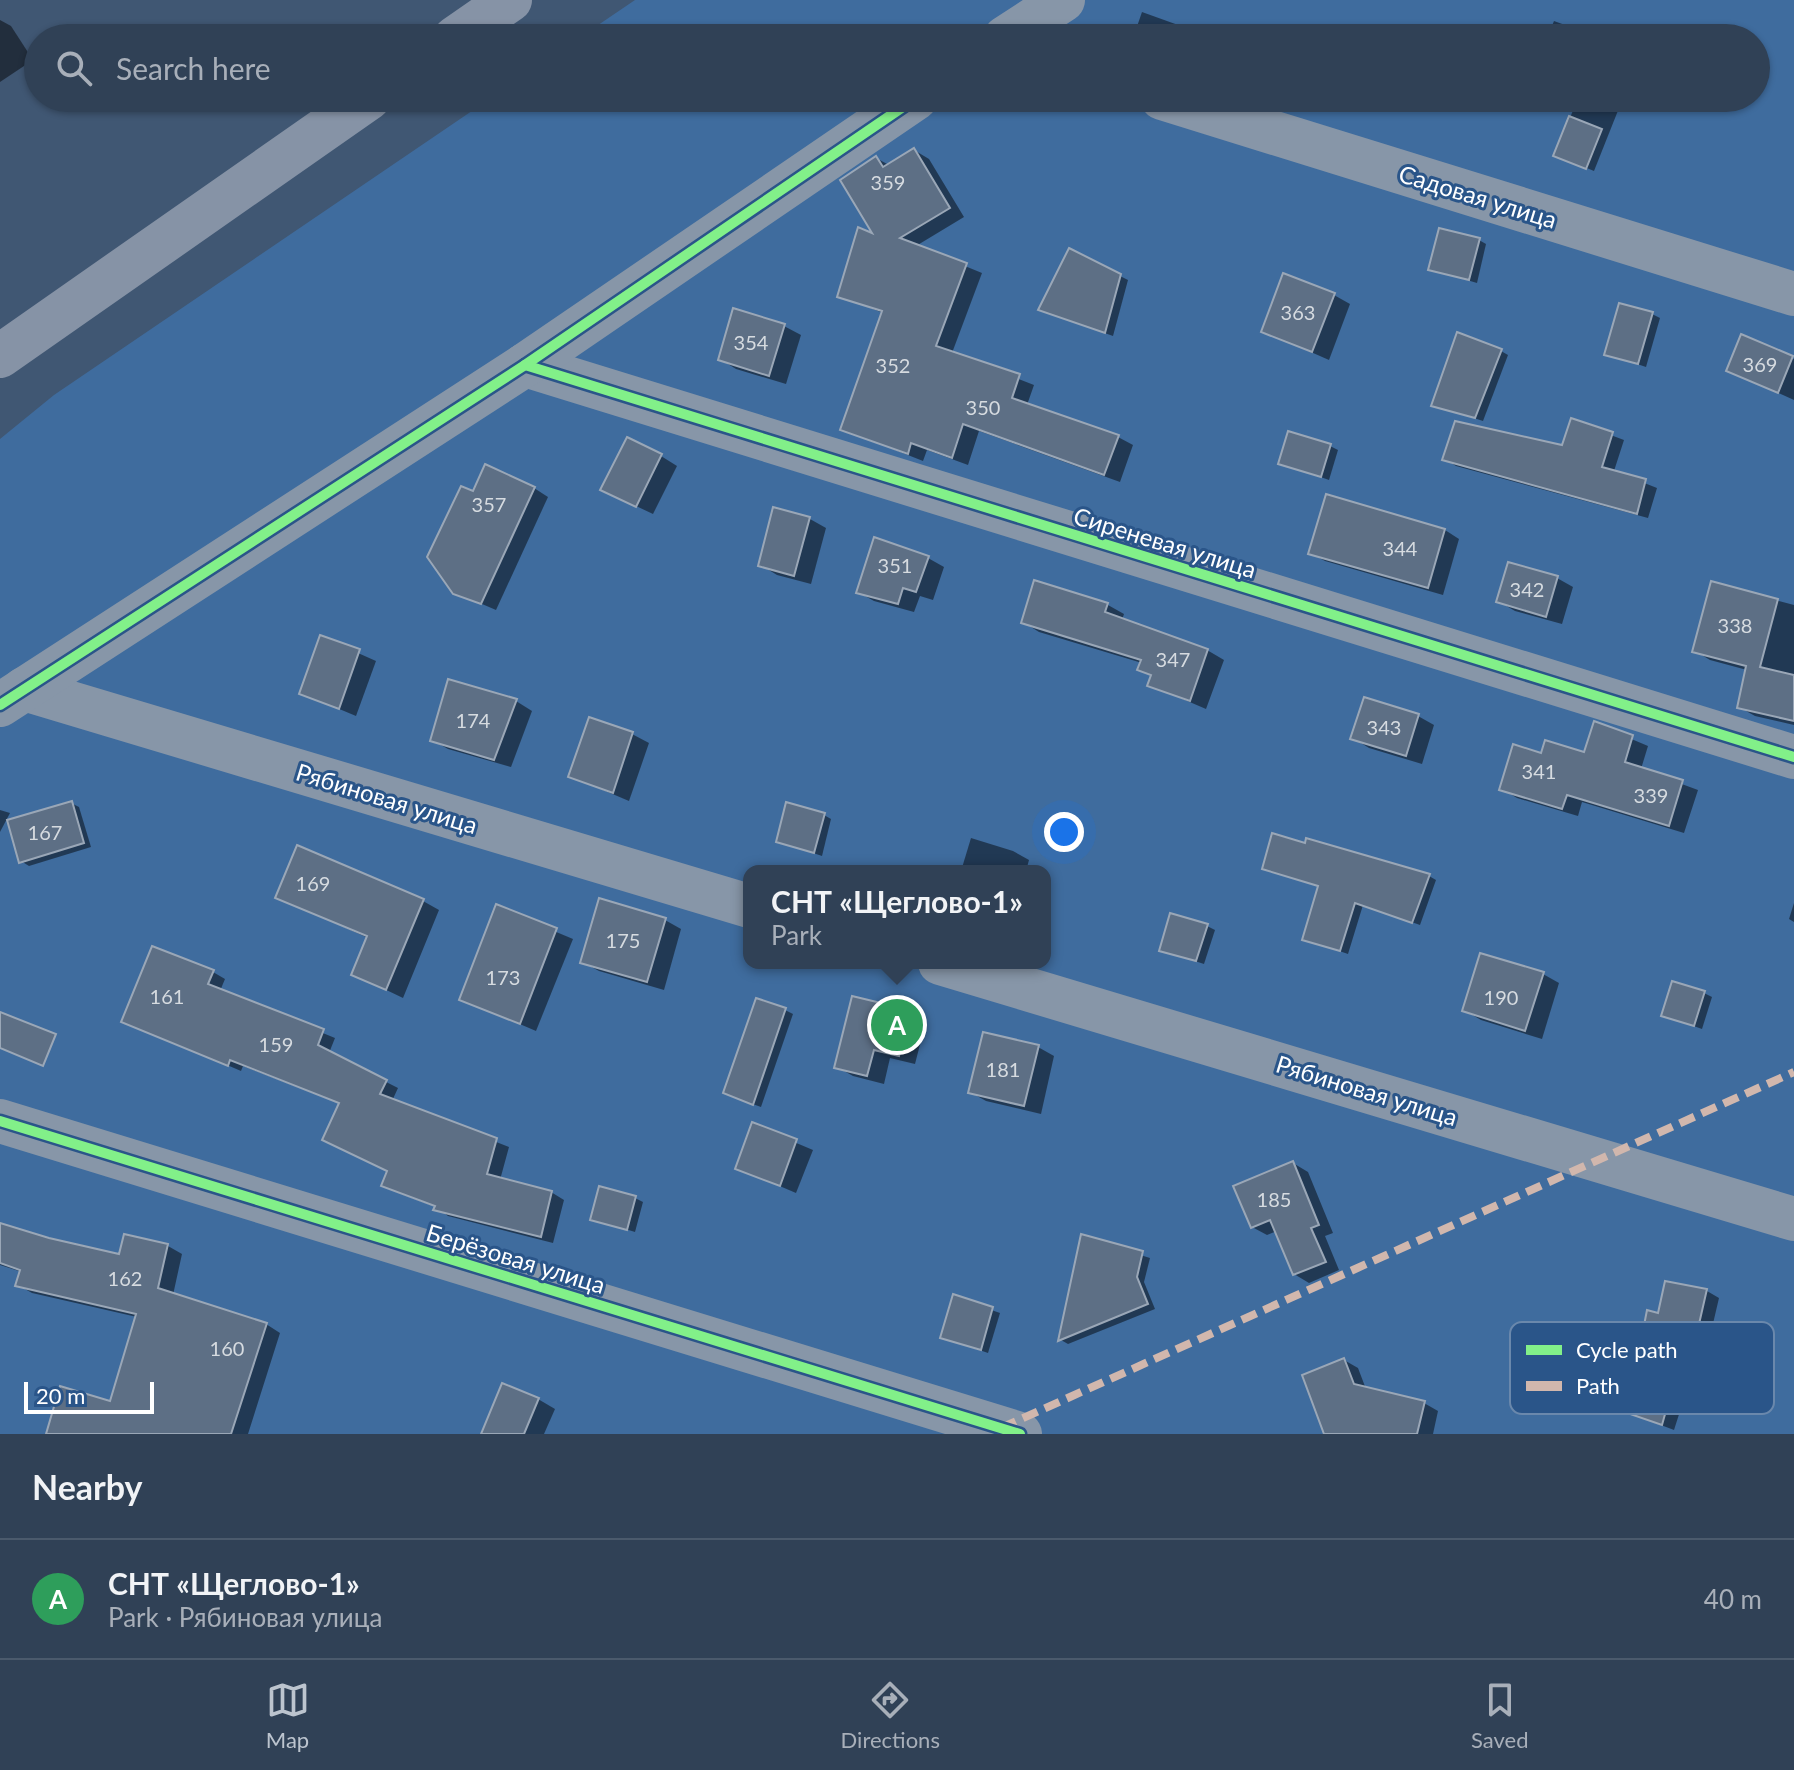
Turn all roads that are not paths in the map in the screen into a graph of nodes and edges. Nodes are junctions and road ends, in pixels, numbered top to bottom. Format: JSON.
{"nodes":[{"id":1,"x":510,"y":0,"type":"edge"},
{"id":2,"x":1063,"y":0,"type":"edge"},
{"id":3,"x":475,"y":24,"type":"edge"},
{"id":4,"x":1026,"y":24,"type":"edge"},
{"id":5,"x":349,"y":112,"type":"edge"},
{"id":6,"x":895,"y":112,"type":"edge"},
{"id":7,"x":1207,"y":112,"type":"edge"},
{"id":8,"x":1794,"y":294,"type":"edge"},
{"id":9,"x":0,"y":356,"type":"edge"},
{"id":10,"x":525,"y":365,"type":"junction"},
{"id":11,"x":12,"y":697,"type":"edge"},
{"id":12,"x":1794,"y":757,"type":"edge"},
{"id":13,"x":743,"y":904,"type":"edge"},
{"id":14,"x":960,"y":969,"type":"edge"},
{"id":15,"x":0,"y":1121,"type":"edge"},
{"id":16,"x":1794,"y":1219,"type":"edge"},
{"id":17,"x":1020,"y":1434,"type":"edge"}],
"edges":[{"from":1,"to":3,"type":"main road"},
{"from":2,"to":4,"type":"street"},
{"from":5,"to":9,"type":"main road"},
{"from":6,"to":10,"type":"street"},
{"from":7,"to":8,"type":"street","name":"Садовая улица"},
{"from":10,"to":11,"type":"street"},
{"from":10,"to":12,"type":"street","name":"Сиреневая улица"},
{"from":11,"to":13,"type":"street","name":"Рябиновая улица"},
{"from":14,"to":16,"type":"street","name":"Рябиновая улица"},
{"from":15,"to":17,"type":"street","name":"Берёзовая улица"}]}
